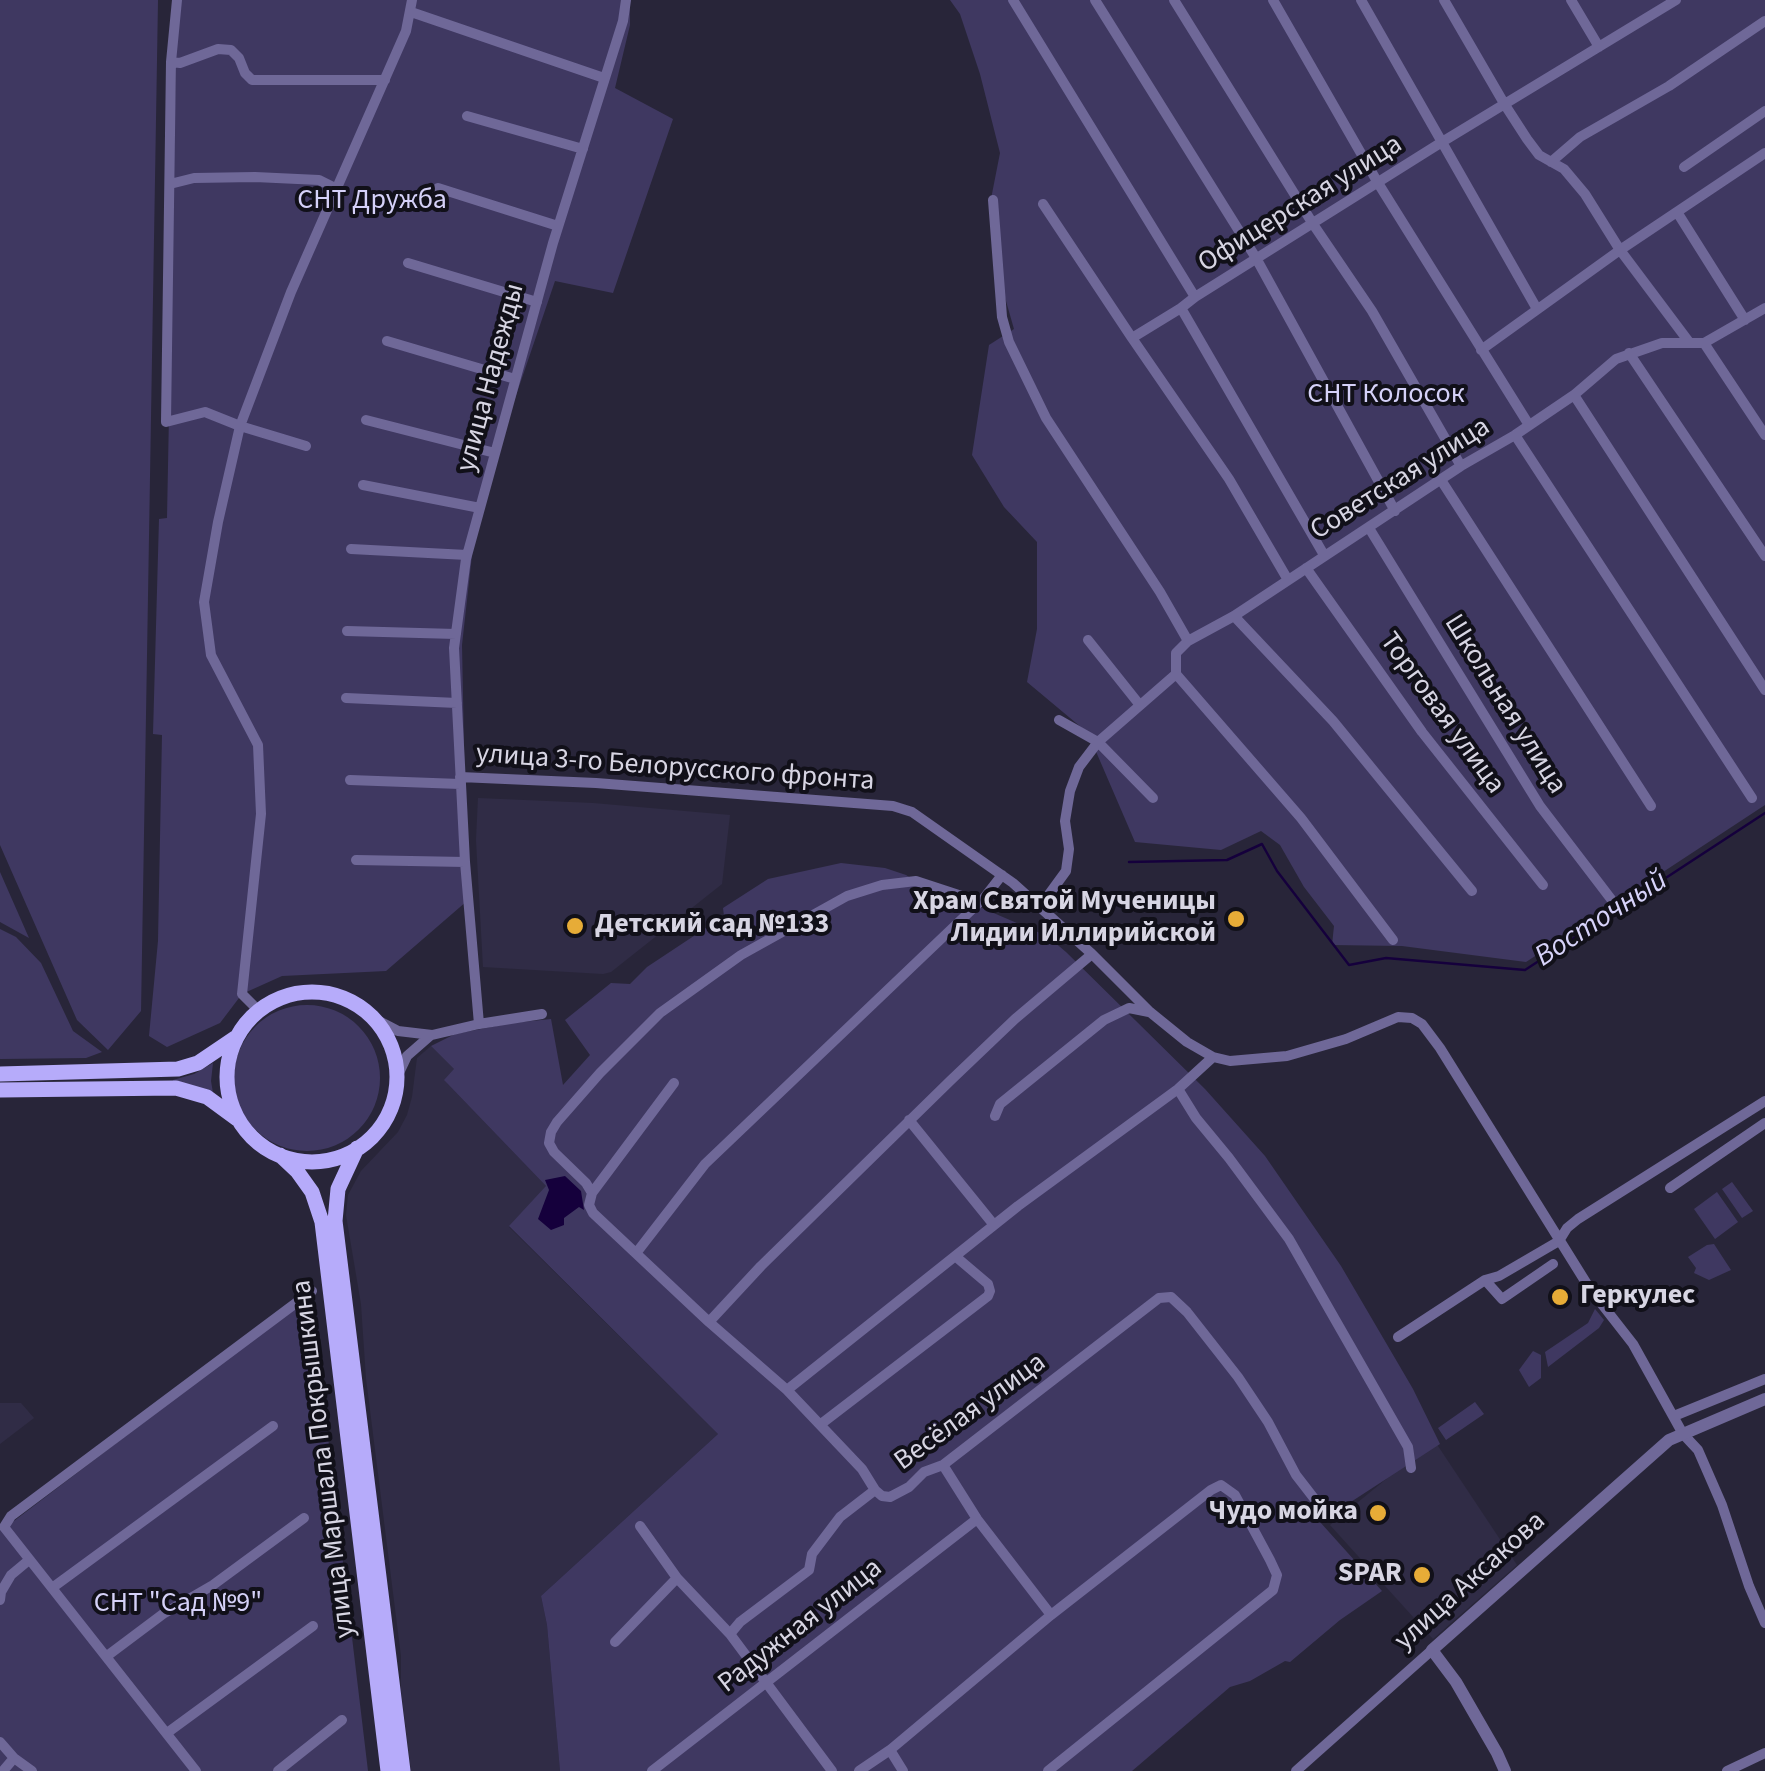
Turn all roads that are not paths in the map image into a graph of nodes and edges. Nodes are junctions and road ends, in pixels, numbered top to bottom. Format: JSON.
{"nodes":[{"id":1,"x":178,"y":0,"type":"edge"},
{"id":2,"x":626,"y":0,"type":"edge"},
{"id":3,"x":1014,"y":0,"type":"edge"},
{"id":4,"x":1095,"y":0,"type":"edge"},
{"id":5,"x":1174,"y":0,"type":"edge"},
{"id":6,"x":1273,"y":0,"type":"edge"},
{"id":7,"x":1361,"y":0,"type":"edge"},
{"id":8,"x":1444,"y":0,"type":"edge"},
{"id":9,"x":1571,"y":0,"type":"edge"},
{"id":10,"x":1676,"y":0,"type":"edge"},
{"id":11,"x":411,"y":6,"type":"edge"},
{"id":12,"x":1765,"y":21,"type":"edge"},
{"id":13,"x":1599,"y":46,"type":"junction"},
{"id":14,"x":171,"y":62,"type":"junction"},
{"id":15,"x":604,"y":78,"type":"junction"},
{"id":16,"x":385,"y":80,"type":"junction"},
{"id":17,"x":1504,"y":106,"type":"junction"},
{"id":18,"x":467,"y":116,"type":"dead end"},
{"id":19,"x":1763,"y":118,"type":"edge"},
{"id":20,"x":1442,"y":142,"type":"junction"},
{"id":21,"x":583,"y":148,"type":"junction"},
{"id":22,"x":1765,"y":153,"type":"edge"},
{"id":23,"x":1551,"y":162,"type":"junction"},
{"id":24,"x":1684,"y":166,"type":"dead end"},
{"id":25,"x":170,"y":184,"type":"junction"},
{"id":26,"x":1378,"y":184,"type":"junction"},
{"id":27,"x":438,"y":188,"type":"dead end"},
{"id":28,"x":337,"y":189,"type":"junction"},
{"id":29,"x":993,"y":200,"type":"dead end"},
{"id":30,"x":1043,"y":204,"type":"dead end"},
{"id":31,"x":1676,"y":212,"type":"junction"},
{"id":32,"x":1312,"y":224,"type":"junction"},
{"id":33,"x":558,"y":226,"type":"junction"},
{"id":34,"x":1620,"y":250,"type":"junction"},
{"id":35,"x":1256,"y":258,"type":"junction"},
{"id":36,"x":408,"y":263,"type":"dead end"},
{"id":37,"x":1196,"y":297,"type":"junction"},
{"id":38,"x":536,"y":302,"type":"junction"},
{"id":39,"x":1182,"y":308,"type":"junction"},
{"id":40,"x":1765,"y":308,"type":"edge"},
{"id":41,"x":1537,"y":309,"type":"junction"},
{"id":42,"x":1745,"y":320,"type":"junction"},
{"id":43,"x":1132,"y":338,"type":"junction"},
{"id":44,"x":387,"y":341,"type":"dead end"},
{"id":45,"x":1689,"y":342,"type":"junction"},
{"id":46,"x":1704,"y":343,"type":"junction"},
{"id":47,"x":1481,"y":350,"type":"junction"},
{"id":48,"x":1629,"y":353,"type":"junction"},
{"id":49,"x":516,"y":379,"type":"junction"},
{"id":50,"x":1574,"y":395,"type":"junction"},
{"id":51,"x":366,"y":420,"type":"dead end"},
{"id":52,"x":1530,"y":425,"type":"junction"},
{"id":53,"x":240,"y":426,"type":"junction"},
{"id":54,"x":1515,"y":435,"type":"junction"},
{"id":55,"x":1765,"y":435,"type":"edge"},
{"id":56,"x":306,"y":446,"type":"dead end"},
{"id":57,"x":495,"y":452,"type":"junction"},
{"id":58,"x":1460,"y":466,"type":"junction"},
{"id":59,"x":1442,"y":480,"type":"junction"},
{"id":60,"x":362,"y":485,"type":"dead end"},
{"id":61,"x":480,"y":508,"type":"junction"},
{"id":62,"x":1395,"y":511,"type":"junction"},
{"id":63,"x":1370,"y":528,"type":"junction"},
{"id":64,"x":352,"y":548,"type":"dead end"},
{"id":65,"x":467,"y":555,"type":"junction"},
{"id":66,"x":1324,"y":555,"type":"junction"},
{"id":67,"x":1765,"y":556,"type":"edge"},
{"id":68,"x":1306,"y":568,"type":"junction"},
{"id":69,"x":1288,"y":580,"type":"junction"},
{"id":70,"x":1234,"y":616,"type":"junction"},
{"id":71,"x":347,"y":631,"type":"dead end"},
{"id":72,"x":456,"y":634,"type":"junction"},
{"id":73,"x":1088,"y":640,"type":"dead end"},
{"id":74,"x":1188,"y":642,"type":"junction"},
{"id":75,"x":1176,"y":674,"type":"junction"},
{"id":76,"x":1765,"y":690,"type":"edge"},
{"id":77,"x":346,"y":698,"type":"dead end"},
{"id":78,"x":456,"y":703,"type":"junction"},
{"id":79,"x":1140,"y":704,"type":"junction"},
{"id":80,"x":1059,"y":720,"type":"dead end"},
{"id":81,"x":1098,"y":742,"type":"junction"},
{"id":82,"x":350,"y":780,"type":"dead end"},
{"id":83,"x":460,"y":781,"type":"junction"},
{"id":84,"x":1153,"y":798,"type":"dead end"},
{"id":85,"x":1752,"y":798,"type":"dead end"},
{"id":86,"x":1651,"y":806,"type":"dead end"},
{"id":87,"x":356,"y":860,"type":"dead end"},
{"id":88,"x":465,"y":862,"type":"junction"},
{"id":89,"x":1002,"y":875,"type":"junction"},
{"id":90,"x":1543,"y":885,"type":"dead end"},
{"id":91,"x":1472,"y":891,"type":"dead end"},
{"id":92,"x":1611,"y":898,"type":"dead end"},
{"id":93,"x":980,"y":902,"type":"junction"},
{"id":94,"x":1039,"y":908,"type":"junction"},
{"id":95,"x":1393,"y":940,"type":"dead end"},
{"id":96,"x":1092,"y":954,"type":"junction"},
{"id":97,"x":259,"y":1011,"type":"junction"},
{"id":98,"x":1150,"y":1012,"type":"junction"},
{"id":99,"x":542,"y":1014,"type":"dead end"},
{"id":100,"x":374,"y":1019,"type":"junction"},
{"id":101,"x":479,"y":1024,"type":"junction"},
{"id":102,"x":432,"y":1034,"type":"junction"},
{"id":103,"x":238,"y":1035,"type":"junction"},
{"id":104,"x":1213,"y":1058,"type":"junction"},
{"id":105,"x":0,"y":1074,"type":"edge"},
{"id":106,"x":397,"y":1077,"type":"junction"},
{"id":107,"x":674,"y":1084,"type":"dead end"},
{"id":108,"x":1178,"y":1089,"type":"junction"},
{"id":109,"x":0,"y":1090,"type":"edge"},
{"id":110,"x":1765,"y":1101,"type":"edge"},
{"id":111,"x":995,"y":1116,"type":"dead end"},
{"id":112,"x":909,"y":1120,"type":"junction"},
{"id":113,"x":240,"y":1121,"type":"junction"},
{"id":114,"x":1765,"y":1123,"type":"edge"},
{"id":115,"x":357,"y":1148,"type":"junction"},
{"id":116,"x":280,"y":1155,"type":"junction"},
{"id":117,"x":1670,"y":1188,"type":"dead end"},
{"id":118,"x":592,"y":1194,"type":"junction"},
{"id":119,"x":994,"y":1225,"type":"junction"},
{"id":120,"x":1559,"y":1241,"type":"junction"},
{"id":121,"x":637,"y":1252,"type":"junction"},
{"id":122,"x":955,"y":1256,"type":"junction"},
{"id":123,"x":1554,"y":1264,"type":"dead end"},
{"id":124,"x":1484,"y":1280,"type":"junction"},
{"id":125,"x":312,"y":1291,"type":"dead end"},
{"id":126,"x":710,"y":1322,"type":"junction"},
{"id":127,"x":1398,"y":1337,"type":"dead end"},
{"id":128,"x":1765,"y":1379,"type":"edge"},
{"id":129,"x":787,"y":1390,"type":"junction"},
{"id":130,"x":1765,"y":1400,"type":"edge"},
{"id":131,"x":1674,"y":1416,"type":"junction"},
{"id":132,"x":822,"y":1424,"type":"junction"},
{"id":133,"x":274,"y":1426,"type":"dead end"},
{"id":134,"x":1682,"y":1434,"type":"junction"},
{"id":135,"x":942,"y":1465,"type":"junction"},
{"id":136,"x":1411,"y":1468,"type":"dead end"},
{"id":137,"x":875,"y":1490,"type":"junction"},
{"id":138,"x":1320,"y":1506,"type":"dead end"},
{"id":139,"x":304,"y":1518,"type":"dead end"},
{"id":140,"x":977,"y":1519,"type":"junction"},
{"id":141,"x":640,"y":1526,"type":"dead end"},
{"id":142,"x":29,"y":1560,"type":"junction"},
{"id":143,"x":677,"y":1578,"type":"junction"},
{"id":144,"x":52,"y":1588,"type":"junction"},
{"id":145,"x":0,"y":1600,"type":"edge"},
{"id":146,"x":1051,"y":1614,"type":"junction"},
{"id":147,"x":1765,"y":1624,"type":"edge"},
{"id":148,"x":313,"y":1626,"type":"dead end"},
{"id":149,"x":730,"y":1634,"type":"junction"},
{"id":150,"x":615,"y":1642,"type":"dead end"},
{"id":151,"x":1432,"y":1650,"type":"junction"},
{"id":152,"x":107,"y":1656,"type":"junction"},
{"id":153,"x":764,"y":1682,"type":"junction"},
{"id":154,"x":342,"y":1720,"type":"dead end"},
{"id":155,"x":168,"y":1733,"type":"junction"},
{"id":156,"x":0,"y":1742,"type":"edge"},
{"id":157,"x":890,"y":1750,"type":"junction"},
{"id":158,"x":1765,"y":1753,"type":"edge"},
{"id":159,"x":14,"y":1758,"type":"junction"},
{"id":160,"x":1301,"y":1769,"type":"edge"},
{"id":161,"x":3,"y":1771,"type":"edge"},
{"id":162,"x":32,"y":1771,"type":"edge"},
{"id":163,"x":196,"y":1771,"type":"edge"},
{"id":164,"x":278,"y":1771,"type":"edge"},
{"id":165,"x":388,"y":1771,"type":"edge"},
{"id":166,"x":403,"y":1771,"type":"edge"},
{"id":167,"x":652,"y":1771,"type":"edge"},
{"id":168,"x":832,"y":1771,"type":"edge"},
{"id":169,"x":859,"y":1771,"type":"edge"},
{"id":170,"x":903,"y":1771,"type":"edge"},
{"id":171,"x":1048,"y":1771,"type":"edge"},
{"id":172,"x":1504,"y":1771,"type":"edge"},
{"id":173,"x":1726,"y":1771,"type":"edge"}],
"edges":[{"from":1,"to":14,"type":"street"},
{"from":2,"to":15,"type":"street","name":"улица Надежды"},
{"from":3,"to":37,"type":"street","name":"Офицерская улица"},
{"from":4,"to":35,"type":"street"},
{"from":5,"to":32,"type":"street"},
{"from":6,"to":26,"type":"street"},
{"from":7,"to":20,"type":"street"},
{"from":8,"to":17,"type":"street"},
{"from":9,"to":13,"type":"street"},
{"from":10,"to":13,"type":"street","name":"Офицерская улица"},
{"from":11,"to":15,"type":"street"},
{"from":11,"to":16,"type":"street"},
{"from":12,"to":23,"type":"street"},
{"from":13,"to":17,"type":"street","name":"Офицерская улица"},
{"from":14,"to":16,"type":"street"},
{"from":14,"to":25,"type":"street"},
{"from":15,"to":21,"type":"street","name":"улица Надежды"},
{"from":16,"to":28,"type":"street"},
{"from":17,"to":20,"type":"street","name":"Офицерская улица"},
{"from":17,"to":23,"type":"street"},
{"from":18,"to":21,"type":"street"},
{"from":19,"to":24,"type":"street"},
{"from":20,"to":26,"type":"street","name":"Офицерская улица"},
{"from":20,"to":41,"type":"street"},
{"from":21,"to":33,"type":"street","name":"улица Надежды"},
{"from":22,"to":31,"type":"street"},
{"from":23,"to":34,"type":"street"},
{"from":25,"to":28,"type":"street"},
{"from":25,"to":53,"type":"street"},
{"from":26,"to":32,"type":"street","name":"Офицерская улица"},
{"from":26,"to":47,"type":"street"},
{"from":27,"to":33,"type":"street"},
{"from":28,"to":53,"type":"street"},
{"from":29,"to":74,"type":"street"},
{"from":30,"to":43,"type":"street"},
{"from":31,"to":34,"type":"street"},
{"from":31,"to":42,"type":"street"},
{"from":32,"to":35,"type":"street","name":"Офицерская улица"},
{"from":32,"to":58,"type":"street"},
{"from":33,"to":38,"type":"street","name":"улица Надежды"},
{"from":34,"to":41,"type":"street"},
{"from":34,"to":45,"type":"street"},
{"from":35,"to":37,"type":"street","name":"Офицерская улица"},
{"from":35,"to":62,"type":"street"},
{"from":36,"to":38,"type":"street"},
{"from":37,"to":39,"type":"street"},
{"from":38,"to":49,"type":"street","name":"улица Надежды"},
{"from":39,"to":43,"type":"street"},
{"from":39,"to":66,"type":"street"},
{"from":40,"to":42,"type":"street"},
{"from":41,"to":47,"type":"street"},
{"from":42,"to":46,"type":"street"},
{"from":43,"to":69,"type":"street"},
{"from":44,"to":49,"type":"street"},
{"from":45,"to":46,"type":"street","name":"Советская улица"},
{"from":45,"to":48,"type":"street","name":"Советская улица"},
{"from":46,"to":55,"type":"street"},
{"from":47,"to":52,"type":"street"},
{"from":48,"to":50,"type":"street","name":"Советская улица"},
{"from":48,"to":67,"type":"street"},
{"from":49,"to":57,"type":"street","name":"улица Надежды"},
{"from":50,"to":52,"type":"street","name":"Советская улица"},
{"from":50,"to":76,"type":"street"},
{"from":51,"to":57,"type":"street"},
{"from":52,"to":54,"type":"street","name":"Советская улица"},
{"from":53,"to":56,"type":"street"},
{"from":53,"to":97,"type":"street"},
{"from":54,"to":58,"type":"street","name":"Советская улица"},
{"from":54,"to":85,"type":"street"},
{"from":57,"to":61,"type":"street","name":"улица Надежды"},
{"from":58,"to":59,"type":"street","name":"Советская улица"},
{"from":59,"to":62,"type":"street","name":"Советская улица"},
{"from":59,"to":86,"type":"street"},
{"from":60,"to":61,"type":"street"},
{"from":61,"to":65,"type":"street","name":"улица Надежды"},
{"from":62,"to":63,"type":"street","name":"Советская улица"},
{"from":63,"to":66,"type":"street","name":"Советская улица"},
{"from":63,"to":92,"type":"street","name":"Школьная улица"},
{"from":64,"to":65,"type":"street"},
{"from":65,"to":72,"type":"street","name":"улица Надежды"},
{"from":66,"to":68,"type":"street","name":"Советская улица"},
{"from":68,"to":69,"type":"street","name":"Советская улица"},
{"from":68,"to":90,"type":"street","name":"Торговая улица"},
{"from":69,"to":70,"type":"street","name":"Советская улица"},
{"from":70,"to":74,"type":"street","name":"Советская улица"},
{"from":70,"to":91,"type":"street"},
{"from":71,"to":72,"type":"street"},
{"from":72,"to":78,"type":"street","name":"улица Надежды"},
{"from":73,"to":79,"type":"street"},
{"from":74,"to":75,"type":"street"},
{"from":75,"to":79,"type":"street"},
{"from":75,"to":95,"type":"street"},
{"from":77,"to":78,"type":"street"},
{"from":78,"to":83,"type":"street","name":"улица Надежды"},
{"from":79,"to":81,"type":"street"},
{"from":80,"to":81,"type":"street"},
{"from":81,"to":84,"type":"street"},
{"from":81,"to":94,"type":"street"},
{"from":82,"to":83,"type":"street","name":"улица 3-го Белорусского фронта"},
{"from":83,"to":88,"type":"street","name":"улица Надежды"},
{"from":83,"to":89,"type":"street","name":"улица 3-го Белорусского фронта"},
{"from":87,"to":88,"type":"street"},
{"from":88,"to":101,"type":"street","name":"улица Надежды"},
{"from":89,"to":93,"type":"street"},
{"from":89,"to":94,"type":"street","name":"улица 3-го Белорусского фронта"},
{"from":93,"to":118,"type":"street"},
{"from":93,"to":121,"type":"street"},
{"from":94,"to":96,"type":"street","name":"улица 3-го Белорусского фронта"},
{"from":96,"to":98,"type":"street","name":"улица 3-го Белорусского фронта"},
{"from":96,"to":112,"type":"street"},
{"from":97,"to":100,"type":"main road"},
{"from":97,"to":103,"type":"main road"},
{"from":98,"to":104,"type":"street","name":"улица 3-го Белорусского фронта"},
{"from":98,"to":111,"type":"street"},
{"from":99,"to":101,"type":"street"},
{"from":100,"to":102,"type":"street"},
{"from":100,"to":106,"type":"main road"},
{"from":101,"to":102,"type":"street"},
{"from":102,"to":106,"type":"street"},
{"from":103,"to":105,"type":"main road"},
{"from":103,"to":113,"type":"main road"},
{"from":104,"to":108,"type":"street"},
{"from":104,"to":120,"type":"street"},
{"from":106,"to":115,"type":"main road"},
{"from":107,"to":118,"type":"street"},
{"from":108,"to":119,"type":"street"},
{"from":108,"to":136,"type":"street"},
{"from":109,"to":113,"type":"main road"},
{"from":110,"to":120,"type":"street"},
{"from":112,"to":119,"type":"street"},
{"from":112,"to":126,"type":"street"},
{"from":113,"to":116,"type":"main road"},
{"from":114,"to":117,"type":"street"},
{"from":115,"to":116,"type":"main road"},
{"from":115,"to":166,"type":"main road","name":"улица Маршала Покрышкина"},
{"from":116,"to":165,"type":"main road","name":"улица Маршала Покрышкина"},
{"from":118,"to":121,"type":"street"},
{"from":119,"to":122,"type":"street"},
{"from":120,"to":124,"type":"street"},
{"from":120,"to":131,"type":"street"},
{"from":121,"to":126,"type":"street"},
{"from":122,"to":129,"type":"street"},
{"from":122,"to":132,"type":"street"},
{"from":123,"to":124,"type":"street"},
{"from":124,"to":127,"type":"street"},
{"from":125,"to":142,"type":"street"},
{"from":126,"to":129,"type":"street"},
{"from":128,"to":131,"type":"street"},
{"from":129,"to":132,"type":"street"},
{"from":130,"to":134,"type":"street","name":"улица Аксакова"},
{"from":131,"to":134,"type":"street"},
{"from":132,"to":137,"type":"street"},
{"from":133,"to":144,"type":"street"},
{"from":134,"to":147,"type":"street"},
{"from":134,"to":151,"type":"street","name":"улица Аксакова"},
{"from":135,"to":137,"type":"street","name":"Весёлая улица"},
{"from":135,"to":138,"type":"street","name":"Весёлая улица"},
{"from":135,"to":140,"type":"street"},
{"from":137,"to":149,"type":"street","name":"Весёлая улица"},
{"from":139,"to":152,"type":"street"},
{"from":140,"to":146,"type":"street"},
{"from":140,"to":153,"type":"street","name":"Радужная улица"},
{"from":141,"to":143,"type":"street"},
{"from":142,"to":144,"type":"street"},
{"from":142,"to":145,"type":"street"},
{"from":143,"to":149,"type":"street"},
{"from":143,"to":150,"type":"street"},
{"from":144,"to":152,"type":"street"},
{"from":146,"to":157,"type":"street"},
{"from":146,"to":171,"type":"street"},
{"from":148,"to":155,"type":"street"},
{"from":149,"to":153,"type":"street"},
{"from":151,"to":160,"type":"street","name":"улица Аксакова"},
{"from":151,"to":172,"type":"street"},
{"from":152,"to":155,"type":"street"},
{"from":153,"to":167,"type":"street","name":"Радужная улица"},
{"from":153,"to":168,"type":"street"},
{"from":154,"to":164,"type":"street"},
{"from":155,"to":163,"type":"street"},
{"from":156,"to":159,"type":"street"},
{"from":157,"to":169,"type":"street"},
{"from":157,"to":170,"type":"street"},
{"from":158,"to":173,"type":"street"},
{"from":159,"to":161,"type":"street"},
{"from":159,"to":162,"type":"street"}]}
